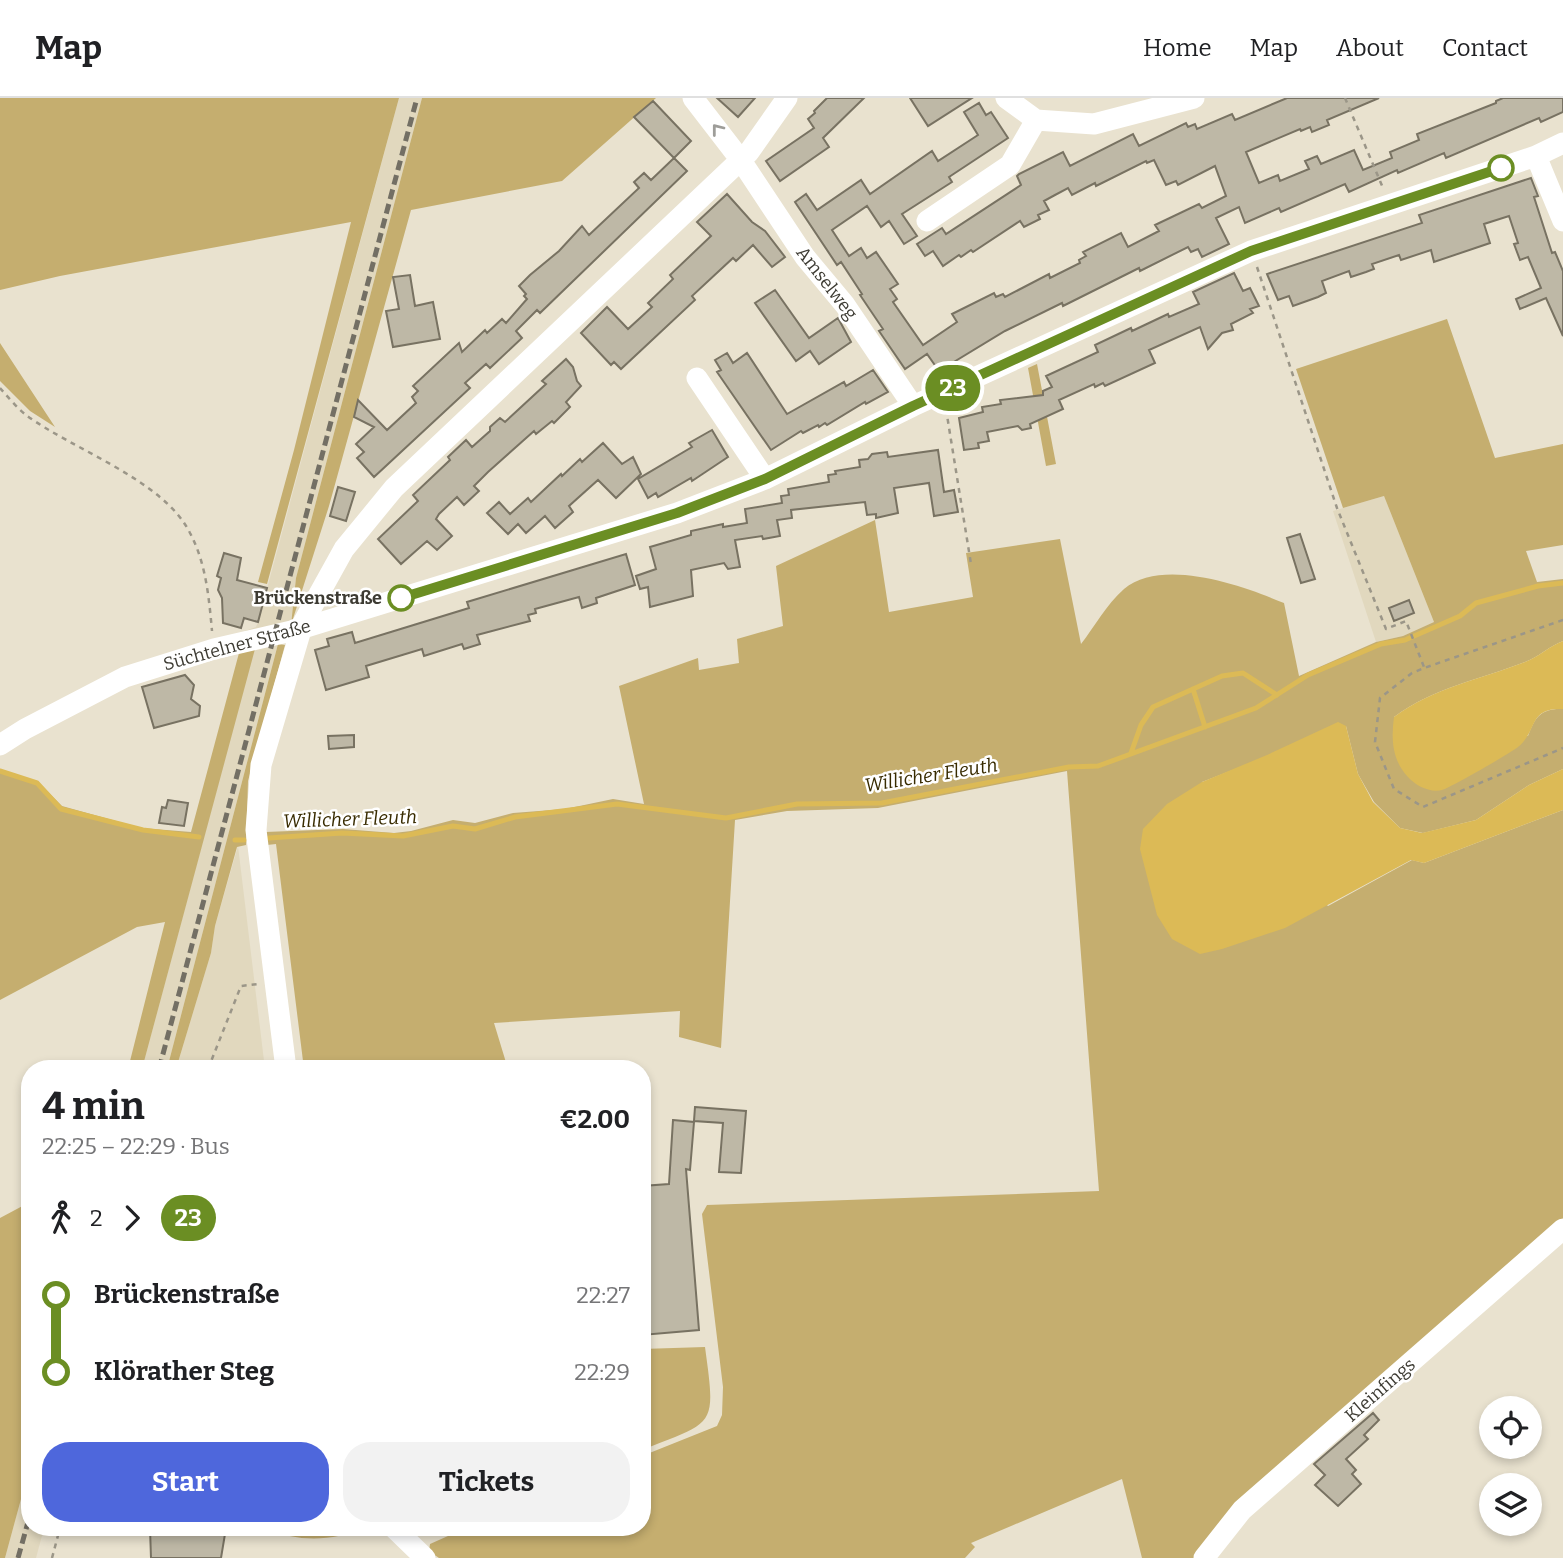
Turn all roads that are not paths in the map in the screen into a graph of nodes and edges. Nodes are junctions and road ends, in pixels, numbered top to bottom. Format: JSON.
{"nodes":[{"id":1,"x":693,"y":98,"type":"edge"},
{"id":2,"x":788,"y":98,"type":"edge"},
{"id":3,"x":1006,"y":98,"type":"edge"},
{"id":4,"x":1194,"y":98,"type":"edge"},
{"id":5,"x":1036,"y":120,"type":"junction"},
{"id":6,"x":1563,"y":143,"type":"edge"},
{"id":7,"x":1536,"y":156,"type":"junction"},
{"id":8,"x":740,"y":159,"type":"junction"},
{"id":9,"x":928,"y":221,"type":"dead end"},
{"id":10,"x":1563,"y":221,"type":"edge"},
{"id":11,"x":697,"y":378,"type":"dead end"},
{"id":12,"x":913,"y":406,"type":"junction"},
{"id":13,"x":765,"y":479,"type":"junction"},
{"id":14,"x":300,"y":629,"type":"junction"},
{"id":15,"x":0,"y":745,"type":"edge"},
{"id":16,"x":285,"y":1060,"type":"edge"},
{"id":17,"x":1563,"y":1229,"type":"edge"},
{"id":18,"x":402,"y":1536,"type":"edge"},
{"id":19,"x":425,"y":1558,"type":"edge"},
{"id":20,"x":1204,"y":1558,"type":"edge"}],
"edges":[{"from":8,"to":1,"type":"street","name":"Amselweg","one_way":true},
{"from":2,"to":8,"type":"street"},
{"from":3,"to":5,"type":"street"},
{"from":4,"to":5,"type":"street"},
{"from":5,"to":9,"type":"street"},
{"from":6,"to":7,"type":"street","name":"Süchtelner Straße"},
{"from":7,"to":10,"type":"street"},
{"from":7,"to":12,"type":"street","name":"Süchtelner Straße"},
{"from":8,"to":12,"type":"street","name":"Amselweg"},
{"from":8,"to":14,"type":"street"},
{"from":11,"to":13,"type":"street"},
{"from":12,"to":13,"type":"street","name":"Süchtelner Straße"},
{"from":13,"to":14,"type":"street","name":"Süchtelner Straße"},
{"from":14,"to":15,"type":"street","name":"Süchtelner Straße"},
{"from":14,"to":16,"type":"street"},
{"from":17,"to":20,"type":"street","name":"Kleinfings"},
{"from":18,"to":19,"type":"street"}]}
